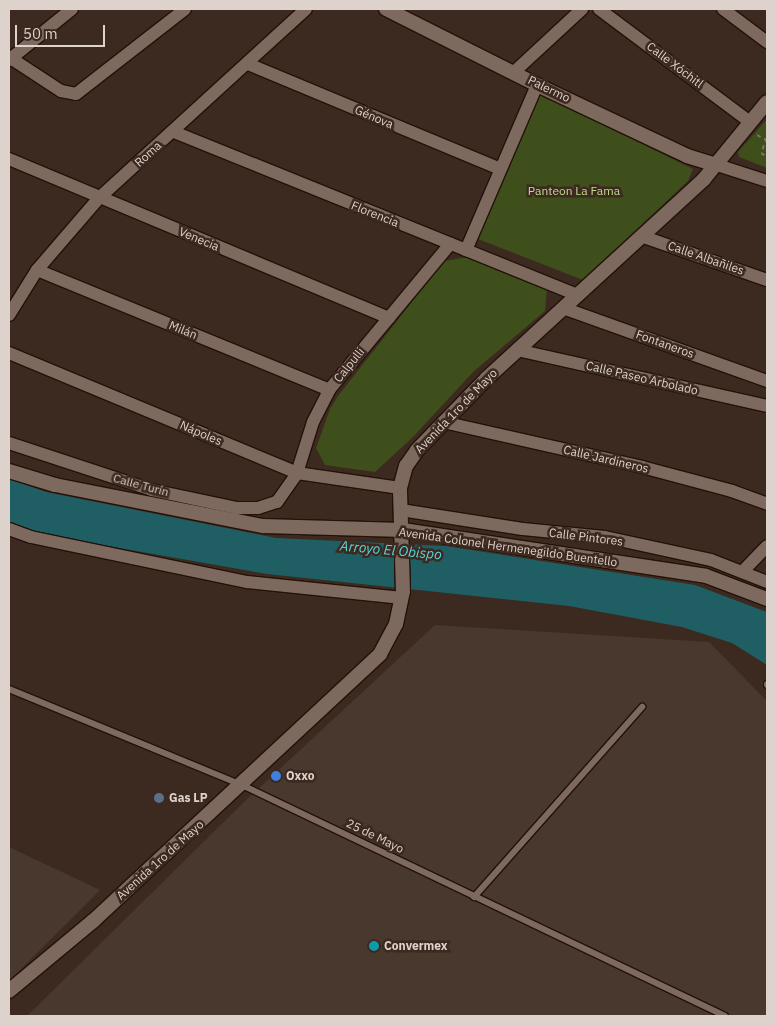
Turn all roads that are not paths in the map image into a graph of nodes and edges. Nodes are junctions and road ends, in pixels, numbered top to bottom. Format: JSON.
{"nodes":[{"id":1,"x":72,"y":9,"type":"edge"},
{"id":2,"x":185,"y":9,"type":"edge"},
{"id":3,"x":306,"y":9,"type":"edge"},
{"id":4,"x":386,"y":9,"type":"edge"},
{"id":5,"x":582,"y":9,"type":"edge"},
{"id":6,"x":599,"y":9,"type":"edge"},
{"id":7,"x":723,"y":9,"type":"edge"},
{"id":8,"x":767,"y":42,"type":"edge"},
{"id":9,"x":9,"y":58,"type":"edge"},
{"id":10,"x":248,"y":64,"type":"junction"},
{"id":11,"x":514,"y":72,"type":"junction"},
{"id":12,"x":537,"y":84,"type":"junction"},
{"id":13,"x":767,"y":102,"type":"edge"},
{"id":14,"x":750,"y":122,"type":"junction"},
{"id":15,"x":174,"y":132,"type":"junction"},
{"id":16,"x":9,"y":159,"type":"edge"},
{"id":17,"x":714,"y":164,"type":"junction"},
{"id":18,"x":500,"y":169,"type":"junction"},
{"id":19,"x":767,"y":180,"type":"edge"},
{"id":20,"x":99,"y":198,"type":"junction"},
{"id":21,"x":644,"y":237,"type":"junction"},
{"id":22,"x":450,"y":244,"type":"junction"},
{"id":23,"x":466,"y":250,"type":"junction"},
{"id":24,"x":36,"y":270,"type":"junction"},
{"id":25,"x":767,"y":280,"type":"edge"},
{"id":26,"x":578,"y":295,"type":"junction"},
{"id":27,"x":563,"y":308,"type":"junction"},
{"id":28,"x":9,"y":315,"type":"edge"},
{"id":29,"x":389,"y":318,"type":"junction"},
{"id":30,"x":517,"y":350,"type":"junction"},
{"id":31,"x":9,"y":353,"type":"edge"},
{"id":32,"x":767,"y":381,"type":"edge"},
{"id":33,"x":329,"y":390,"type":"junction"},
{"id":34,"x":767,"y":406,"type":"edge"},
{"id":35,"x":443,"y":422,"type":"junction"},
{"id":36,"x":9,"y":443,"type":"edge"},
{"id":37,"x":9,"y":471,"type":"edge"},
{"id":38,"x":296,"y":473,"type":"junction"},
{"id":39,"x":400,"y":488,"type":"junction"},
{"id":40,"x":276,"y":502,"type":"joint"},
{"id":41,"x":767,"y":504,"type":"edge"},
{"id":42,"x":401,"y":510,"type":"junction"},
{"id":43,"x":9,"y":529,"type":"edge"},
{"id":44,"x":403,"y":533,"type":"junction"},
{"id":45,"x":767,"y":546,"type":"edge"},
{"id":46,"x":744,"y":570,"type":"junction"},
{"id":47,"x":767,"y":582,"type":"edge"},
{"id":48,"x":402,"y":595,"type":"junction"},
{"id":49,"x":767,"y":599,"type":"edge"},
{"id":50,"x":9,"y":689,"type":"edge"},
{"id":51,"x":642,"y":707,"type":"dead end"},
{"id":52,"x":242,"y":785,"type":"junction"},
{"id":53,"x":474,"y":896,"type":"junction"},
{"id":54,"x":9,"y":991,"type":"edge"},
{"id":55,"x":725,"y":1016,"type":"edge"}],
"edges":[{"from":1,"to":9,"type":"street"},
{"from":2,"to":9,"type":"street"},
{"from":3,"to":10,"type":"street","name":"Roma"},
{"from":4,"to":11,"type":"street","name":"Palermo"},
{"from":5,"to":11,"type":"street"},
{"from":6,"to":14,"type":"street","name":"Calle Xóchitl"},
{"from":7,"to":8,"type":"street"},
{"from":10,"to":15,"type":"street","name":"Roma"},
{"from":10,"to":18,"type":"street","name":"Génova"},
{"from":11,"to":12,"type":"street","name":"Palermo"},
{"from":12,"to":17,"type":"street","name":"Palermo"},
{"from":12,"to":18,"type":"street"},
{"from":13,"to":14,"type":"street","name":"Avenida 1ro de Mayo"},
{"from":14,"to":17,"type":"street","name":"Avenida 1ro de Mayo"},
{"from":15,"to":20,"type":"street","name":"Roma"},
{"from":15,"to":22,"type":"street","name":"Florencia"},
{"from":16,"to":20,"type":"street","name":"Venecia"},
{"from":17,"to":19,"type":"street"},
{"from":17,"to":21,"type":"street","name":"Avenida 1ro de Mayo"},
{"from":18,"to":23,"type":"street"},
{"from":20,"to":24,"type":"street","name":"Roma"},
{"from":20,"to":29,"type":"street","name":"Venecia"},
{"from":21,"to":25,"type":"street","name":"Calle Albañiles"},
{"from":21,"to":26,"type":"street","name":"Avenida 1ro de Mayo"},
{"from":22,"to":23,"type":"street","name":"Florencia"},
{"from":22,"to":29,"type":"street","name":"Calpulli"},
{"from":23,"to":26,"type":"street","name":"Florencia"},
{"from":24,"to":28,"type":"street","name":"Roma"},
{"from":24,"to":33,"type":"street","name":"Milán"},
{"from":26,"to":27,"type":"street","name":"Avenida 1ro de Mayo"},
{"from":27,"to":30,"type":"street","name":"Avenida 1ro de Mayo"},
{"from":27,"to":32,"type":"street","name":"Fontaneros"},
{"from":29,"to":33,"type":"street","name":"Calpulli"},
{"from":30,"to":34,"type":"street","name":"Calle Paseo Arbolado"},
{"from":30,"to":35,"type":"street","name":"Avenida 1ro de Mayo"},
{"from":31,"to":38,"type":"street","name":"Nápoles"},
{"from":33,"to":38,"type":"street","name":"Calpulli"},
{"from":35,"to":39,"type":"street","name":"Avenida 1ro de Mayo"},
{"from":35,"to":41,"type":"street","name":"Calle Jardineros"},
{"from":36,"to":40,"type":"street","name":"Calle Turín"},
{"from":37,"to":44,"type":"street","name":"Avenida Colonel Hermenegildo Buentello"},
{"from":38,"to":39,"type":"street","name":"Nápoles"},
{"from":38,"to":40,"type":"street","name":"Calpulli"},
{"from":39,"to":42,"type":"street","name":"Avenida 1ro de Mayo"},
{"from":42,"to":44,"type":"street","name":"Avenida 1ro de Mayo"},
{"from":42,"to":46,"type":"street","name":"Calle Pintores"},
{"from":43,"to":48,"type":"street"},
{"from":44,"to":48,"type":"street","name":"Avenida 1ro de Mayo"},
{"from":44,"to":49,"type":"street","name":"Avenida Colonel Hermenegildo Buentello"},
{"from":45,"to":46,"type":"street"},
{"from":46,"to":47,"type":"street","name":"Calle Pintores"},
{"from":48,"to":52,"type":"street","name":"Avenida 1ro de Mayo"},
{"from":50,"to":52,"type":"lane","name":"25 de Mayo"},
{"from":51,"to":53,"type":"lane"},
{"from":52,"to":53,"type":"lane","name":"25 de Mayo"},
{"from":52,"to":54,"type":"street","name":"Avenida 1ro de Mayo"},
{"from":53,"to":55,"type":"lane","name":"25 de Mayo"}]}
